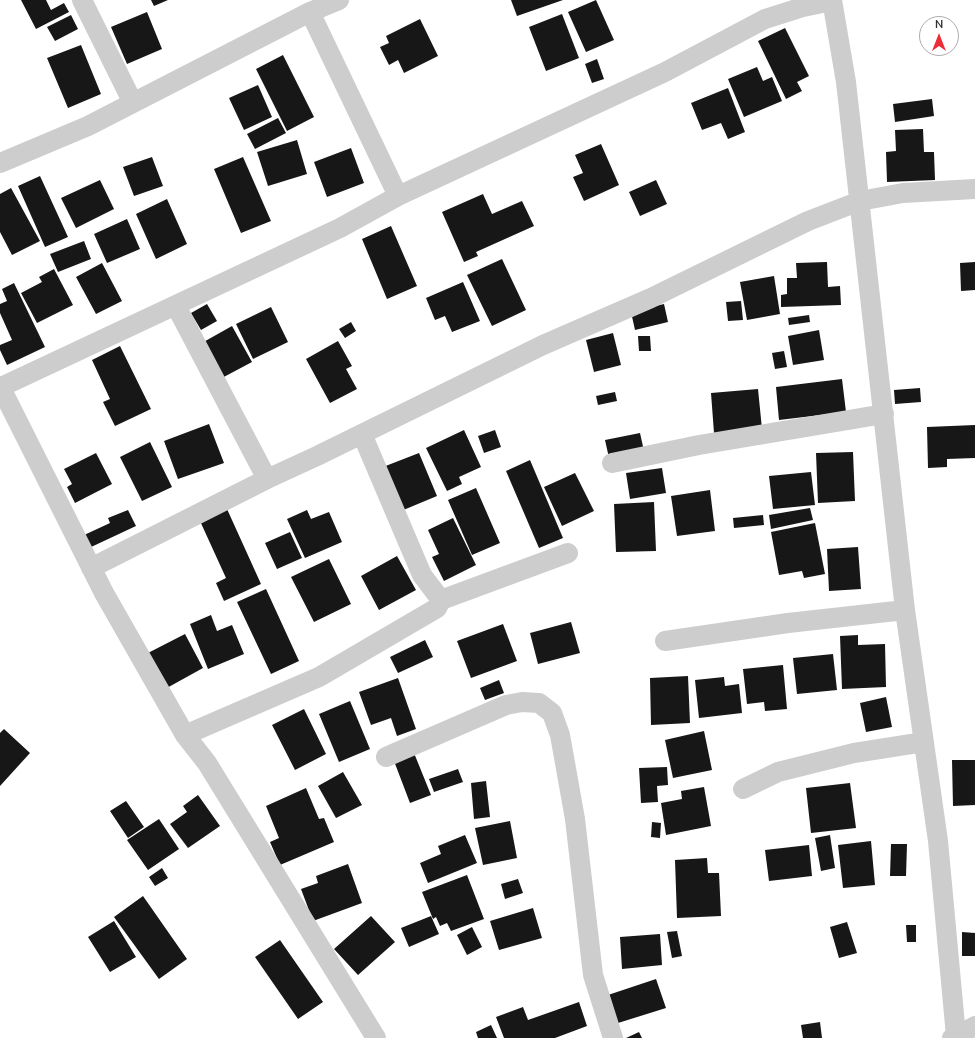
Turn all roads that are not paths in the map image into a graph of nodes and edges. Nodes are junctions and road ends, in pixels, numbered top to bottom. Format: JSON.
{"nodes":[{"id":1,"x":82,"y":0,"type":"edge"},
{"id":2,"x":339,"y":0,"type":"edge"},
{"id":3,"x":832,"y":1,"type":"edge"},
{"id":4,"x":310,"y":12,"type":"junction"},
{"id":5,"x":133,"y":103,"type":"junction"},
{"id":6,"x":0,"y":163,"type":"edge"},
{"id":7,"x":975,"y":189,"type":"edge"},
{"id":8,"x":398,"y":196,"type":"junction"},
{"id":9,"x":860,"y":201,"type":"junction"},
{"id":10,"x":176,"y":306,"type":"junction"},
{"id":11,"x":0,"y":386,"type":"edge"},
{"id":12,"x":884,"y":414,"type":"junction"},
{"id":13,"x":362,"y":434,"type":"junction"},
{"id":14,"x":612,"y":463,"type":"dead end"},
{"id":15,"x":267,"y":479,"type":"junction"},
{"id":16,"x":568,"y":553,"type":"dead end"},
{"id":17,"x":91,"y":568,"type":"junction"},
{"id":18,"x":441,"y":600,"type":"junction"},
{"id":19,"x":905,"y":610,"type":"junction"},
{"id":20,"x":665,"y":641,"type":"dead end"},
{"id":21,"x":185,"y":735,"type":"junction"},
{"id":22,"x":924,"y":742,"type":"junction"},
{"id":23,"x":386,"y":757,"type":"dead end"},
{"id":24,"x":743,"y":789,"type":"dead end"},
{"id":25,"x":975,"y":1026,"type":"edge"},
{"id":26,"x":954,"y":1037,"type":"edge"},
{"id":27,"x":376,"y":1038,"type":"edge"},
{"id":28,"x":613,"y":1038,"type":"edge"}],
"edges":[{"from":1,"to":5,"type":"street"},
{"from":2,"to":4,"type":"street"},
{"from":3,"to":8,"type":"street"},
{"from":3,"to":9,"type":"street"},
{"from":4,"to":5,"type":"street"},
{"from":4,"to":8,"type":"street"},
{"from":5,"to":6,"type":"street"},
{"from":7,"to":9,"type":"street"},
{"from":8,"to":10,"type":"street"},
{"from":9,"to":12,"type":"street"},
{"from":9,"to":13,"type":"street"},
{"from":10,"to":11,"type":"street"},
{"from":10,"to":15,"type":"street"},
{"from":11,"to":17,"type":"street"},
{"from":12,"to":14,"type":"street"},
{"from":12,"to":19,"type":"street"},
{"from":13,"to":15,"type":"street"},
{"from":13,"to":18,"type":"street"},
{"from":15,"to":17,"type":"street"},
{"from":16,"to":18,"type":"street"},
{"from":17,"to":21,"type":"street"},
{"from":18,"to":21,"type":"street"},
{"from":19,"to":20,"type":"street"},
{"from":19,"to":22,"type":"street"},
{"from":21,"to":27,"type":"street"},
{"from":22,"to":24,"type":"street"},
{"from":22,"to":26,"type":"street"},
{"from":23,"to":28,"type":"street"},
{"from":25,"to":26,"type":"street"}]}
